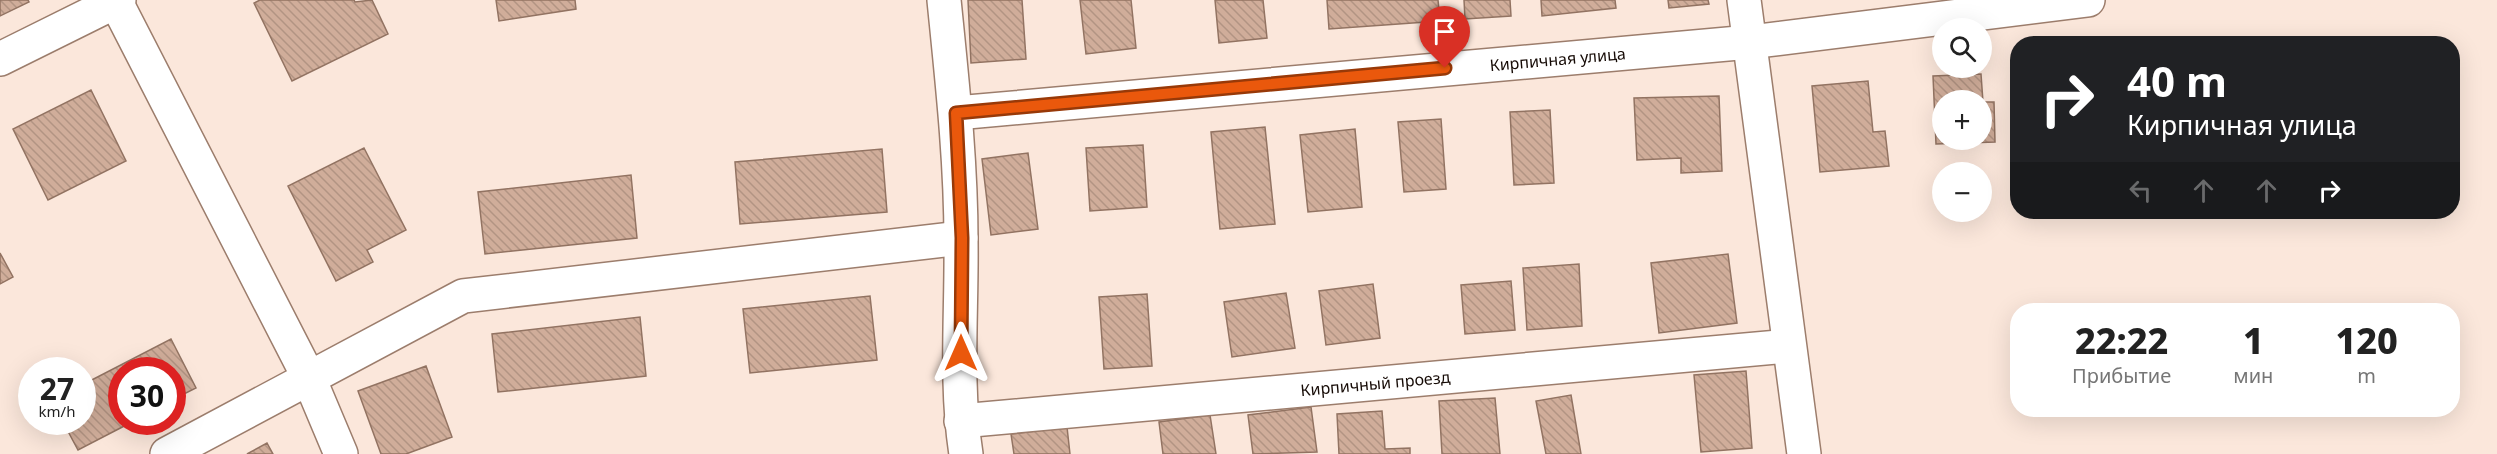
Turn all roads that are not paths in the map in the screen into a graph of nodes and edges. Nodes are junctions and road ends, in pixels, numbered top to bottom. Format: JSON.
{"nodes":[{"id":1,"x":944,"y":0,"type":"edge"},
{"id":2,"x":1744,"y":0,"type":"edge"},
{"id":3,"x":2088,"y":0,"type":"edge"},
{"id":4,"x":117,"y":1,"type":"edge"},
{"id":5,"x":1750,"y":42,"type":"junction"},
{"id":6,"x":0,"y":59,"type":"edge"},
{"id":7,"x":956,"y":113,"type":"junction"},
{"id":8,"x":962,"y":238,"type":"junction"},
{"id":9,"x":1788,"y":346,"type":"junction"},
{"id":10,"x":309,"y":378,"type":"junction"},
{"id":11,"x":961,"y":421,"type":"junction"},
{"id":12,"x":167,"y":454,"type":"edge"},
{"id":13,"x":341,"y":454,"type":"edge"},
{"id":14,"x":966,"y":454,"type":"edge"},
{"id":15,"x":1804,"y":454,"type":"edge"}],
"edges":[{"from":1,"to":7,"type":"street"},
{"from":2,"to":5,"type":"street"},
{"from":3,"to":5,"type":"street","name":"Кирпичная улица"},
{"from":4,"to":6,"type":"street"},
{"from":4,"to":10,"type":"street"},
{"from":5,"to":7,"type":"street","name":"Кирпичная улица"},
{"from":5,"to":9,"type":"street"},
{"from":7,"to":8,"type":"street"},
{"from":8,"to":10,"type":"street"},
{"from":8,"to":11,"type":"street"},
{"from":9,"to":11,"type":"street","name":"Кирпичный проезд"},
{"from":9,"to":15,"type":"street"},
{"from":10,"to":12,"type":"street"},
{"from":10,"to":13,"type":"street"},
{"from":11,"to":14,"type":"street"}]}
